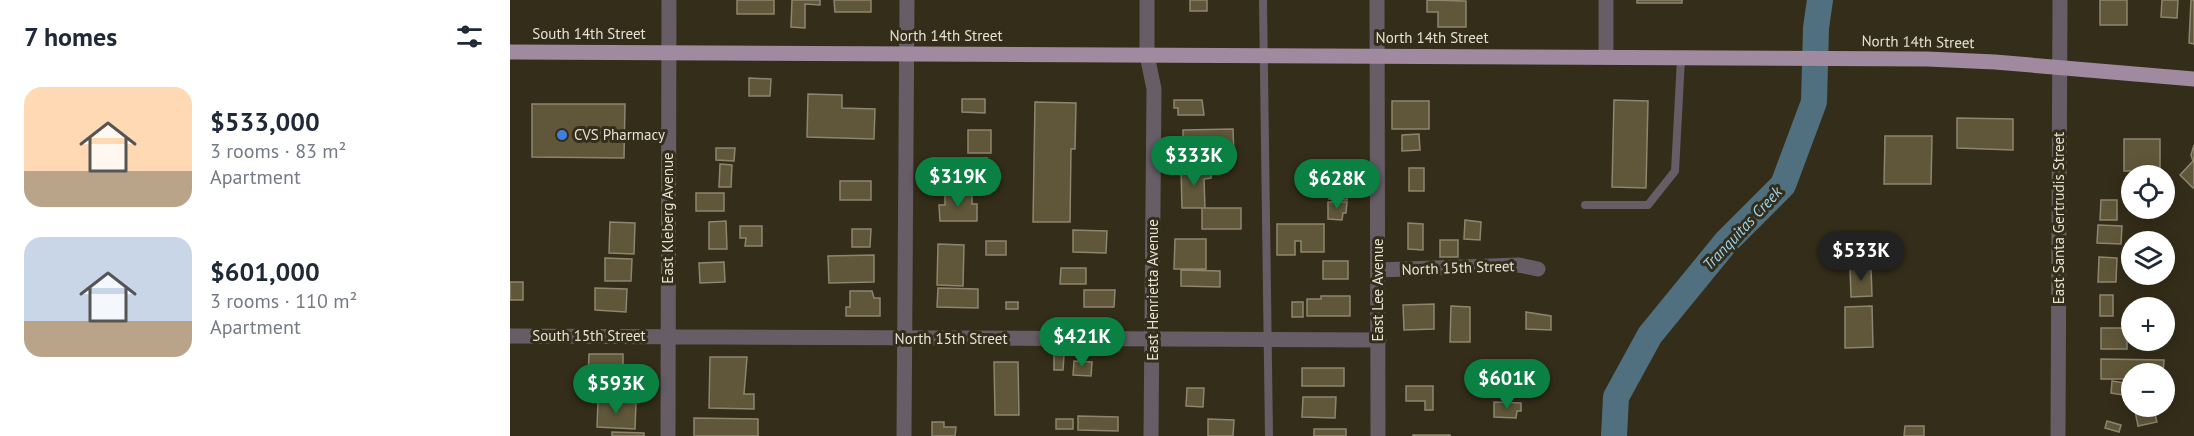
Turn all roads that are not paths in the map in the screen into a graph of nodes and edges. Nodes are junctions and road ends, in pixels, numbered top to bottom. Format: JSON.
{"nodes":[{"id":1,"x":669,"y":0,"type":"edge"},
{"id":2,"x":907,"y":0,"type":"edge"},
{"id":3,"x":1147,"y":0,"type":"edge"},
{"id":4,"x":1263,"y":0,"type":"edge"},
{"id":5,"x":1377,"y":0,"type":"edge"},
{"id":6,"x":1606,"y":0,"type":"edge"},
{"id":7,"x":2060,"y":0,"type":"edge"},
{"id":8,"x":510,"y":52,"type":"edge"},
{"id":9,"x":669,"y":52,"type":"junction"},
{"id":10,"x":907,"y":54,"type":"junction"},
{"id":11,"x":1263,"y":54,"type":"junction"},
{"id":12,"x":1148,"y":55,"type":"junction"},
{"id":13,"x":1377,"y":56,"type":"junction"},
{"id":14,"x":1606,"y":57,"type":"junction"},
{"id":15,"x":1681,"y":59,"type":"junction"},
{"id":16,"x":2060,"y":68,"type":"junction"},
{"id":17,"x":2194,"y":79,"type":"edge"},
{"id":18,"x":1585,"y":205,"type":"dead end"},
{"id":19,"x":1538,"y":269,"type":"dead end"},
{"id":20,"x":1378,"y":270,"type":"junction"},
{"id":21,"x":510,"y":336,"type":"edge"},
{"id":22,"x":667,"y":336,"type":"junction"},
{"id":23,"x":904,"y":339,"type":"junction"},
{"id":24,"x":1153,"y":339,"type":"junction"},
{"id":25,"x":1268,"y":339,"type":"junction"},
{"id":26,"x":1379,"y":340,"type":"junction"},
{"id":27,"x":668,"y":436,"type":"edge"},
{"id":28,"x":904,"y":436,"type":"edge"},
{"id":29,"x":1151,"y":436,"type":"edge"},
{"id":30,"x":1269,"y":436,"type":"edge"},
{"id":31,"x":1378,"y":436,"type":"edge"},
{"id":32,"x":2058,"y":436,"type":"edge"}],
"edges":[{"from":1,"to":9,"type":"street","name":"East Kleberg Avenue"},
{"from":2,"to":10,"type":"street"},
{"from":3,"to":12,"type":"street","name":"East Henrietta Avenue"},
{"from":4,"to":11,"type":"lane"},
{"from":5,"to":13,"type":"street","name":"East Lee Avenue"},
{"from":6,"to":14,"type":"street"},
{"from":7,"to":16,"type":"street","name":"East Santa Gertrudis Street"},
{"from":8,"to":9,"type":"main road","name":"South 14th Street"},
{"from":9,"to":10,"type":"main road","name":"North 14th Street"},
{"from":9,"to":22,"type":"street","name":"East Kleberg Avenue"},
{"from":10,"to":12,"type":"main road","name":"North 14th Street"},
{"from":10,"to":23,"type":"street"},
{"from":11,"to":12,"type":"main road","name":"North 14th Street"},
{"from":11,"to":13,"type":"main road","name":"North 14th Street"},
{"from":11,"to":25,"type":"lane"},
{"from":12,"to":24,"type":"street","name":"East Henrietta Avenue"},
{"from":13,"to":14,"type":"main road","name":"North 14th Street"},
{"from":13,"to":20,"type":"street","name":"East Lee Avenue"},
{"from":14,"to":15,"type":"main road","name":"North 14th Street"},
{"from":15,"to":16,"type":"main road","name":"North 14th Street"},
{"from":15,"to":18,"type":"lane"},
{"from":16,"to":17,"type":"main road","name":"North 14th Street"},
{"from":16,"to":32,"type":"street","name":"East Santa Gertrudis Street"},
{"from":19,"to":20,"type":"street","name":"North 15th Street"},
{"from":20,"to":26,"type":"street","name":"East Lee Avenue"},
{"from":21,"to":22,"type":"street","name":"South 15th Street"},
{"from":22,"to":23,"type":"street","name":"North 15th Street"},
{"from":22,"to":27,"type":"street","name":"East Kleberg Avenue"},
{"from":23,"to":24,"type":"street","name":"North 15th Street"},
{"from":23,"to":28,"type":"street"},
{"from":24,"to":25,"type":"street","name":"North 15th Street"},
{"from":24,"to":29,"type":"street","name":"East Henrietta Avenue"},
{"from":25,"to":26,"type":"street","name":"North 15th Street"},
{"from":25,"to":30,"type":"lane"},
{"from":26,"to":31,"type":"street","name":"East Lee Avenue"}]}
